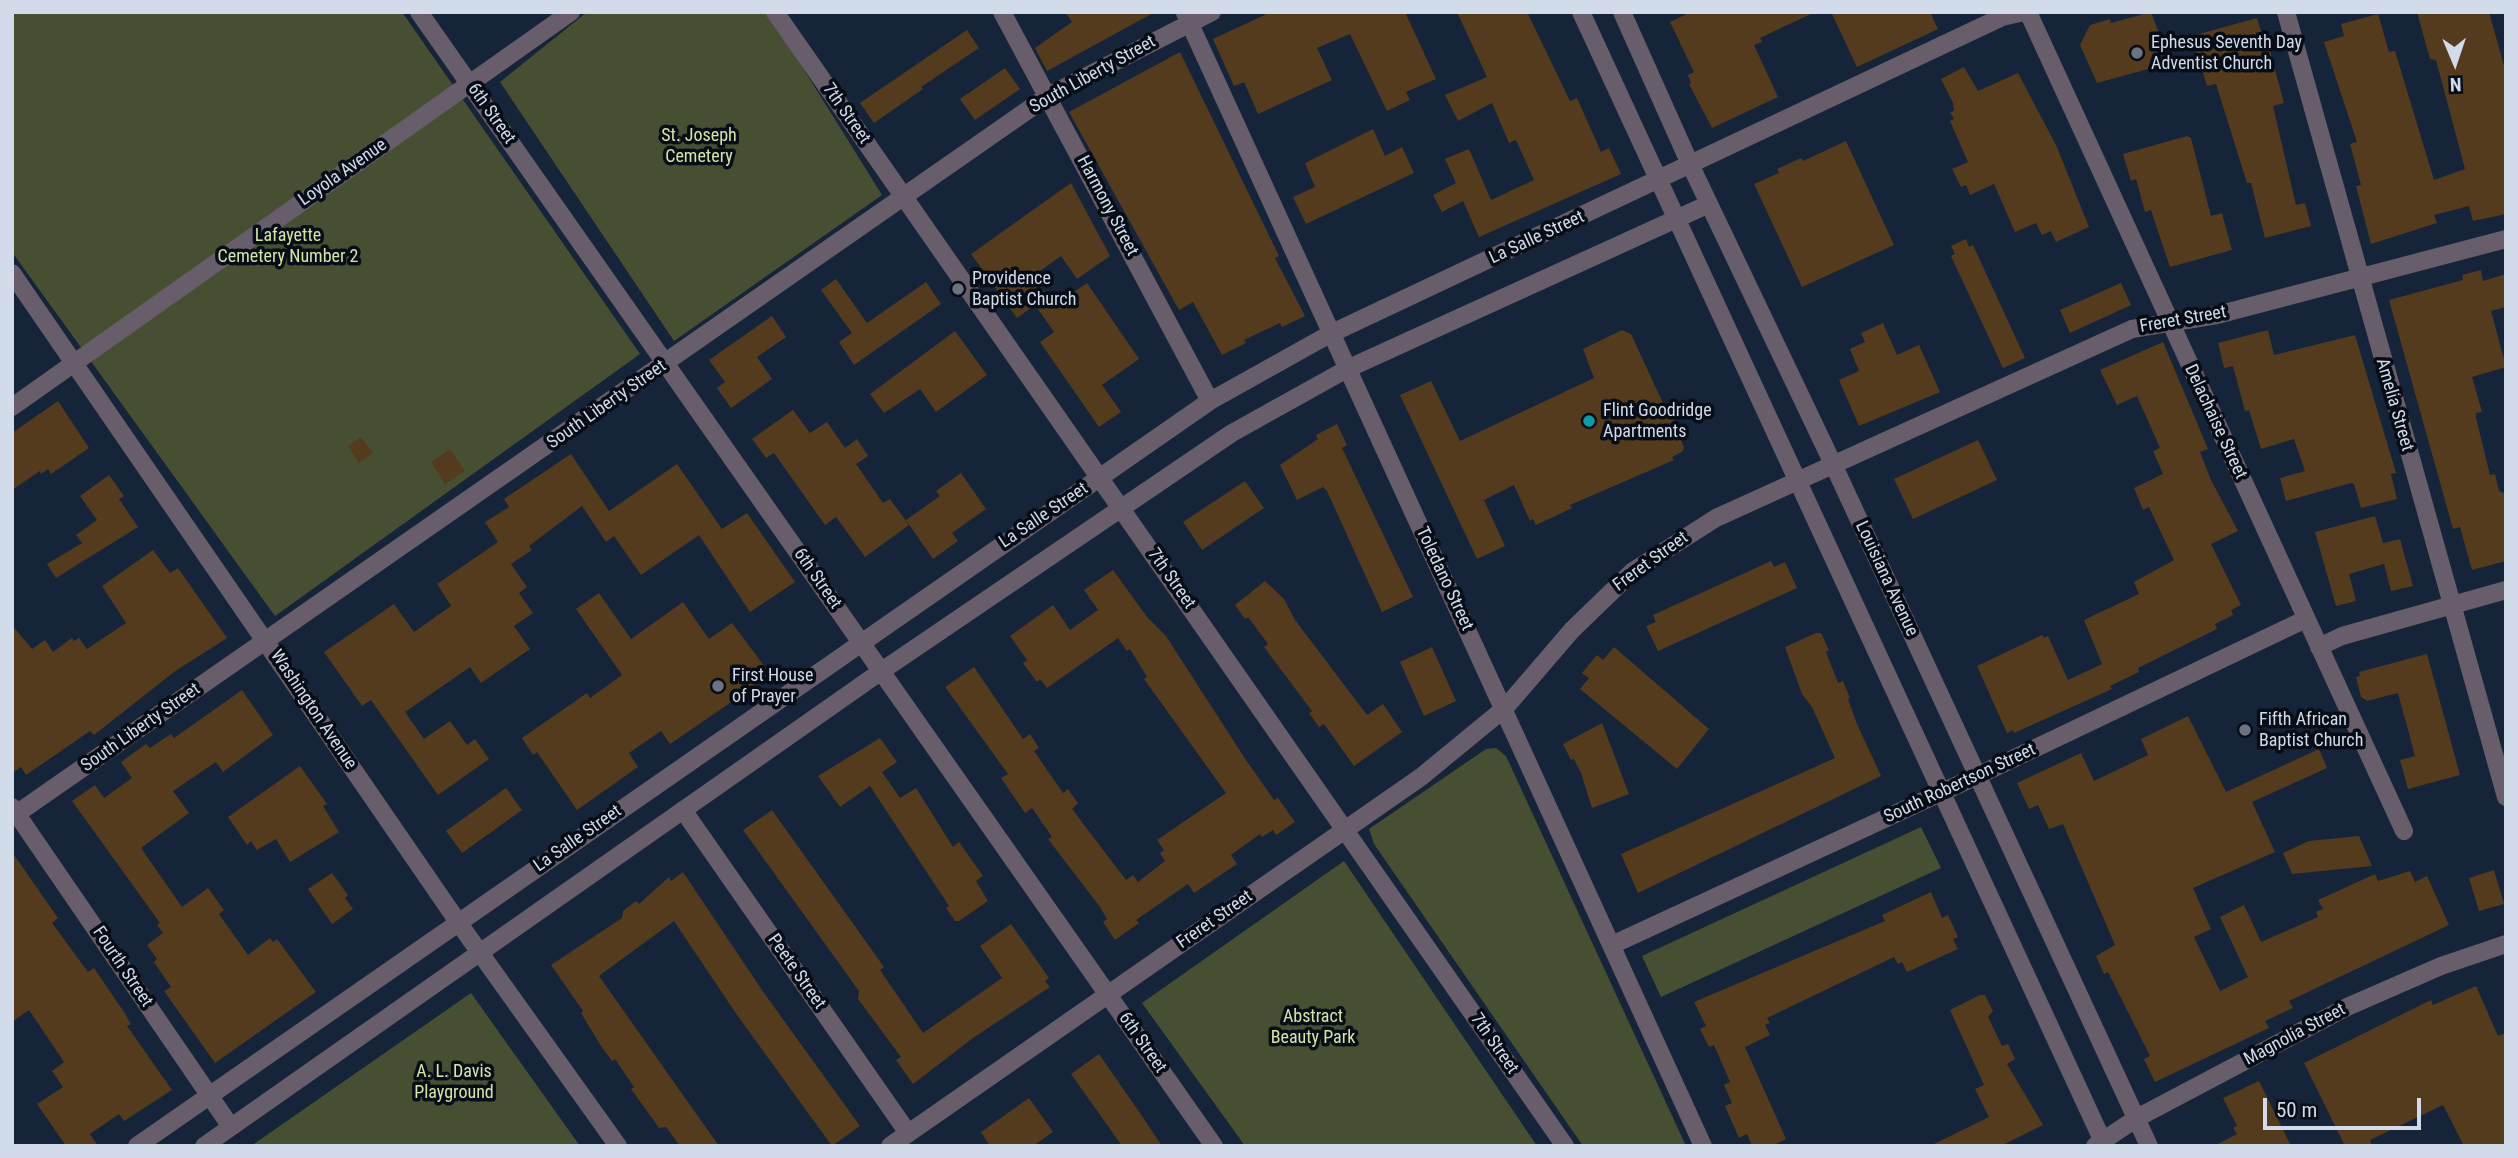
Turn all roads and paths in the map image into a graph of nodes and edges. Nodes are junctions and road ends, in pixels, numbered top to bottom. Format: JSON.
{"nodes":[{"id":1,"x":419,"y":12,"type":"edge"},
{"id":2,"x":571,"y":12,"type":"edge"},
{"id":3,"x":775,"y":12,"type":"edge"},
{"id":4,"x":1002,"y":12,"type":"edge"},
{"id":5,"x":1212,"y":12,"type":"edge"},
{"id":6,"x":1581,"y":12,"type":"edge"},
{"id":7,"x":1622,"y":12,"type":"edge"},
{"id":8,"x":2026,"y":12,"type":"edge"},
{"id":9,"x":2286,"y":12,"type":"edge"},
{"id":10,"x":1187,"y":18,"type":"edge"},
{"id":11,"x":470,"y":83,"type":"junction"},
{"id":12,"x":1048,"y":96,"type":"junction"},
{"id":13,"x":1690,"y":164,"type":"junction"},
{"id":14,"x":1658,"y":181,"type":"junction"},
{"id":15,"x":903,"y":196,"type":"junction"},
{"id":16,"x":1709,"y":204,"type":"junction"},
{"id":17,"x":1675,"y":219,"type":"junction"},
{"id":18,"x":2506,"y":239,"type":"edge"},
{"id":19,"x":12,"y":272,"type":"edge"},
{"id":20,"x":2359,"y":278,"type":"junction"},
{"id":21,"x":2169,"y":323,"type":"junction"},
{"id":22,"x":1330,"y":334,"type":"junction"},
{"id":23,"x":75,"y":363,"type":"junction"},
{"id":24,"x":665,"y":365,"type":"junction"},
{"id":25,"x":1347,"y":369,"type":"junction"},
{"id":26,"x":1210,"y":401,"type":"junction"},
{"id":27,"x":12,"y":407,"type":"edge"},
{"id":28,"x":1835,"y":466,"type":"junction"},
{"id":29,"x":1101,"y":478,"type":"junction"},
{"id":30,"x":1798,"y":483,"type":"junction"},
{"id":31,"x":1120,"y":506,"type":"junction"},
{"id":32,"x":2506,"y":590,"type":"edge"},
{"id":33,"x":2450,"y":605,"type":"junction"},
{"id":34,"x":2306,"y":619,"type":"junction"},
{"id":35,"x":266,"y":641,"type":"junction"},
{"id":36,"x":862,"y":642,"type":"junction"},
{"id":37,"x":2319,"y":647,"type":"junction"},
{"id":38,"x":883,"y":670,"type":"junction"},
{"id":39,"x":1505,"y":708,"type":"junction"},
{"id":40,"x":1977,"y":776,"type":"junction"},
{"id":41,"x":1942,"y":792,"type":"junction"},
{"id":42,"x":2506,"y":797,"type":"edge"},
{"id":43,"x":683,"y":810,"type":"junction"},
{"id":44,"x":14,"y":812,"type":"edge"},
{"id":45,"x":1345,"y":830,"type":"junction"},
{"id":46,"x":2404,"y":831,"type":"dead end"},
{"id":47,"x":458,"y":922,"type":"junction"},
{"id":48,"x":2506,"y":944,"type":"edge"},
{"id":49,"x":1612,"y":945,"type":"junction"},
{"id":50,"x":480,"y":953,"type":"junction"},
{"id":51,"x":1108,"y":993,"type":"junction"},
{"id":52,"x":210,"y":1095,"type":"junction"},
{"id":53,"x":2137,"y":1118,"type":"junction"},
{"id":54,"x":231,"y":1127,"type":"junction"},
{"id":55,"x":908,"y":1133,"type":"junction"},
{"id":56,"x":2101,"y":1144,"type":"edge"},
{"id":57,"x":137,"y":1146,"type":"edge"},
{"id":58,"x":204,"y":1146,"type":"edge"},
{"id":59,"x":618,"y":1146,"type":"edge"},
{"id":60,"x":890,"y":1146,"type":"edge"},
{"id":61,"x":1214,"y":1146,"type":"edge"},
{"id":62,"x":1565,"y":1146,"type":"edge"},
{"id":63,"x":1703,"y":1146,"type":"edge"},
{"id":64,"x":2149,"y":1146,"type":"edge"}],
"edges":[{"from":1,"to":11,"type":"street","name":"6th Street"},
{"from":2,"to":11,"type":"street","name":"Loyola Avenue"},
{"from":3,"to":15,"type":"street","name":"7th Street"},
{"from":4,"to":12,"type":"street","name":"Harmony Street"},
{"from":5,"to":10,"type":"street","name":"South Liberty Street"},
{"from":6,"to":14,"type":"street"},
{"from":7,"to":13,"type":"street","name":"Louisiana Avenue"},
{"from":8,"to":13,"type":"street","name":"La Salle Street"},
{"from":8,"to":21,"type":"street","name":"Delachaise Street"},
{"from":9,"to":20,"type":"street","name":"Amelia Street"},
{"from":10,"to":12,"type":"street","name":"South Liberty Street"},
{"from":10,"to":22,"type":"street","name":"Toledano Street"},
{"from":11,"to":23,"type":"street","name":"Loyola Avenue"},
{"from":11,"to":24,"type":"street","name":"6th Street"},
{"from":12,"to":15,"type":"street","name":"South Liberty Street"},
{"from":12,"to":26,"type":"street","name":"Harmony Street"},
{"from":13,"to":14,"type":"street","name":"La Salle Street"},
{"from":13,"to":16,"type":"street","name":"Louisiana Avenue"},
{"from":14,"to":17,"type":"street"},
{"from":14,"to":22,"type":"street","name":"La Salle Street"},
{"from":15,"to":24,"type":"street","name":"South Liberty Street"},
{"from":15,"to":29,"type":"street","name":"7th Street"},
{"from":16,"to":17,"type":"street","name":"La Salle Street"},
{"from":16,"to":28,"type":"street","name":"Louisiana Avenue"},
{"from":17,"to":25,"type":"street","name":"La Salle Street"},
{"from":17,"to":30,"type":"street"},
{"from":18,"to":20,"type":"street","name":"Freret Street"},
{"from":19,"to":23,"type":"street","name":"Washington Avenue"},
{"from":20,"to":21,"type":"street","name":"Freret Street"},
{"from":20,"to":33,"type":"street","name":"Amelia Street"},
{"from":21,"to":28,"type":"street","name":"Freret Street"},
{"from":21,"to":34,"type":"street","name":"Delachaise Street"},
{"from":22,"to":25,"type":"street","name":"Toledano Street"},
{"from":22,"to":26,"type":"street","name":"La Salle Street"},
{"from":23,"to":27,"type":"street","name":"Loyola Avenue"},
{"from":23,"to":35,"type":"street","name":"Washington Avenue"},
{"from":24,"to":35,"type":"street","name":"South Liberty Street"},
{"from":24,"to":36,"type":"street","name":"6th Street"},
{"from":25,"to":31,"type":"street","name":"La Salle Street"},
{"from":25,"to":39,"type":"street","name":"Toledano Street"},
{"from":26,"to":29,"type":"street","name":"La Salle Street"},
{"from":28,"to":30,"type":"street","name":"Freret Street"},
{"from":28,"to":40,"type":"street","name":"Louisiana Avenue"},
{"from":29,"to":31,"type":"street","name":"7th Street"},
{"from":29,"to":36,"type":"street","name":"La Salle Street"},
{"from":30,"to":39,"type":"street","name":"Freret Street"},
{"from":30,"to":41,"type":"street"},
{"from":31,"to":38,"type":"street","name":"La Salle Street"},
{"from":31,"to":45,"type":"street","name":"7th Street"},
{"from":32,"to":33,"type":"street"},
{"from":33,"to":37,"type":"street"},
{"from":33,"to":42,"type":"street","name":"Amelia Street"},
{"from":34,"to":37,"type":"street","name":"Delachaise Street"},
{"from":34,"to":40,"type":"street","name":"South Robertson Street"},
{"from":35,"to":44,"type":"street","name":"South Liberty Street"},
{"from":35,"to":47,"type":"street","name":"Washington Avenue"},
{"from":36,"to":38,"type":"street","name":"6th Street"},
{"from":36,"to":47,"type":"street","name":"La Salle Street"},
{"from":37,"to":46,"type":"street","name":"Delachaise Street"},
{"from":38,"to":43,"type":"street","name":"La Salle Street"},
{"from":38,"to":51,"type":"street","name":"6th Street"},
{"from":39,"to":45,"type":"street","name":"Freret Street"},
{"from":39,"to":49,"type":"street","name":"Toledano Street"},
{"from":40,"to":41,"type":"street","name":"South Robertson Street"},
{"from":40,"to":53,"type":"street","name":"Louisiana Avenue"},
{"from":41,"to":49,"type":"street","name":"South Robertson Street"},
{"from":41,"to":56,"type":"street"},
{"from":43,"to":50,"type":"street","name":"La Salle Street"},
{"from":43,"to":55,"type":"street","name":"Peete Street"},
{"from":44,"to":52,"type":"street","name":"Fourth Street"},
{"from":45,"to":51,"type":"street","name":"Freret Street"},
{"from":45,"to":62,"type":"street","name":"7th Street"},
{"from":47,"to":50,"type":"street","name":"Washington Avenue"},
{"from":47,"to":52,"type":"street","name":"La Salle Street"},
{"from":48,"to":53,"type":"street","name":"Magnolia Street"},
{"from":49,"to":63,"type":"street","name":"Toledano Street"},
{"from":50,"to":54,"type":"street","name":"La Salle Street"},
{"from":50,"to":59,"type":"street","name":"Washington Avenue"},
{"from":51,"to":55,"type":"street","name":"Freret Street"},
{"from":51,"to":61,"type":"street","name":"6th Street"},
{"from":52,"to":54,"type":"street","name":"Fourth Street"},
{"from":52,"to":57,"type":"street","name":"La Salle Street"},
{"from":53,"to":56,"type":"street","name":"Magnolia Street"},
{"from":53,"to":64,"type":"street","name":"Louisiana Avenue"},
{"from":54,"to":58,"type":"street","name":"La Salle Street"},
{"from":55,"to":60,"type":"street","name":"Freret Street"}]}
